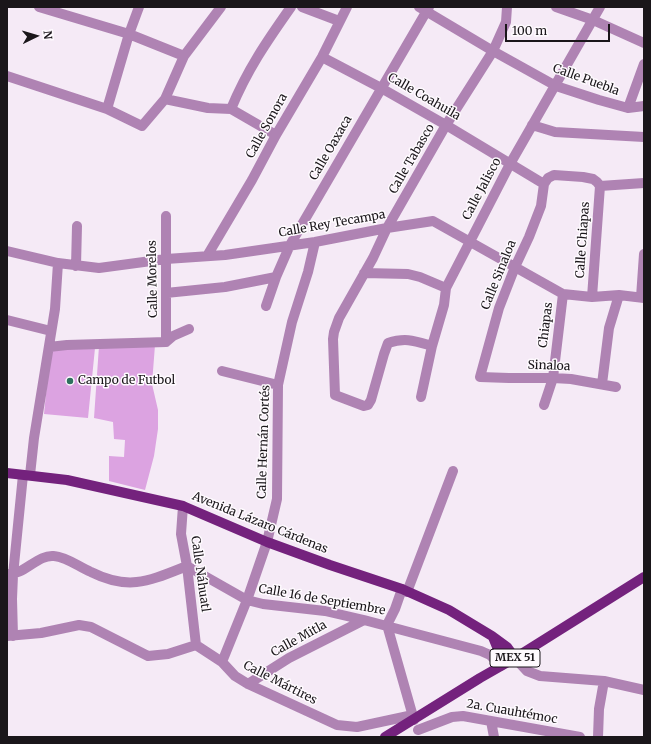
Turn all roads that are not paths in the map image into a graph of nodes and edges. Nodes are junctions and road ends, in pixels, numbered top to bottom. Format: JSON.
{"nodes":[{"id":1,"x":39,"y":7,"type":"edge"},
{"id":2,"x":138,"y":7,"type":"edge"},
{"id":3,"x":221,"y":7,"type":"edge"},
{"id":4,"x":290,"y":7,"type":"edge"},
{"id":5,"x":302,"y":7,"type":"edge"},
{"id":6,"x":347,"y":7,"type":"edge"},
{"id":7,"x":507,"y":7,"type":"edge"},
{"id":8,"x":556,"y":7,"type":"edge"},
{"id":9,"x":600,"y":7,"type":"edge"},
{"id":10,"x":425,"y":9,"type":"edge"},
{"id":11,"x":63,"y":11,"type":"edge"},
{"id":12,"x":594,"y":20,"type":"junction"},
{"id":13,"x":339,"y":21,"type":"junction"},
{"id":14,"x":129,"y":34,"type":"junction"},
{"id":15,"x":644,"y":43,"type":"edge"},
{"id":16,"x":493,"y":51,"type":"junction"},
{"id":17,"x":184,"y":56,"type":"junction"},
{"id":18,"x":322,"y":57,"type":"junction"},
{"id":19,"x":644,"y":64,"type":"edge"},
{"id":20,"x":7,"y":76,"type":"edge"},
{"id":21,"x":556,"y":86,"type":"junction"},
{"id":22,"x":381,"y":88,"type":"junction"},
{"id":23,"x":165,"y":99,"type":"junction"},
{"id":24,"x":644,"y":106,"type":"edge"},
{"id":25,"x":628,"y":108,"type":"junction"},
{"id":26,"x":107,"y":109,"type":"junction"},
{"id":27,"x":231,"y":109,"type":"junction"},
{"id":28,"x":446,"y":125,"type":"junction"},
{"id":29,"x":532,"y":125,"type":"junction"},
{"id":30,"x":276,"y":135,"type":"junction"},
{"id":31,"x":644,"y":137,"type":"edge"},
{"id":32,"x":510,"y":164,"type":"junction"},
{"id":33,"x":644,"y":183,"type":"edge"},
{"id":34,"x":544,"y":184,"type":"junction"},
{"id":35,"x":600,"y":186,"type":"junction"},
{"id":36,"x":166,"y":216,"type":"dead end"},
{"id":37,"x":77,"y":226,"type":"dead end"},
{"id":38,"x":387,"y":228,"type":"junction"},
{"id":39,"x":315,"y":242,"type":"junction"},
{"id":40,"x":469,"y":242,"type":"junction"},
{"id":41,"x":290,"y":245,"type":"junction"},
{"id":42,"x":7,"y":251,"type":"edge"},
{"id":43,"x":644,"y":254,"type":"edge"},
{"id":44,"x":207,"y":256,"type":"junction"},
{"id":45,"x":166,"y":259,"type":"junction"},
{"id":46,"x":58,"y":263,"type":"junction"},
{"id":47,"x":76,"y":266,"type":"junction"},
{"id":48,"x":515,"y":267,"type":"junction"},
{"id":49,"x":364,"y":273,"type":"junction"},
{"id":50,"x":276,"y":277,"type":"junction"},
{"id":51,"x":446,"y":288,"type":"junction"},
{"id":52,"x":166,"y":293,"type":"junction"},
{"id":53,"x":563,"y":294,"type":"junction"},
{"id":54,"x":619,"y":295,"type":"junction"},
{"id":55,"x":592,"y":297,"type":"junction"},
{"id":56,"x":642,"y":297,"type":"edge"},
{"id":57,"x":266,"y":306,"type":"dead end"},
{"id":58,"x":7,"y":320,"type":"edge"},
{"id":59,"x":189,"y":329,"type":"dead end"},
{"id":60,"x":51,"y":331,"type":"junction"},
{"id":61,"x":166,"y":342,"type":"junction"},
{"id":62,"x":432,"y":346,"type":"junction"},
{"id":63,"x":49,"y":347,"type":"junction"},
{"id":64,"x":222,"y":371,"type":"dead end"},
{"id":65,"x":480,"y":376,"type":"joint"},
{"id":66,"x":553,"y":378,"type":"junction"},
{"id":67,"x":602,"y":384,"type":"junction"},
{"id":68,"x":278,"y":385,"type":"junction"},
{"id":69,"x":616,"y":388,"type":"dead end"},
{"id":70,"x":421,"y":397,"type":"dead end"},
{"id":71,"x":544,"y":405,"type":"dead end"},
{"id":72,"x":453,"y":471,"type":"dead end"},
{"id":73,"x":7,"y":473,"type":"edge"},
{"id":74,"x":27,"y":475,"type":"junction"},
{"id":75,"x":183,"y":506,"type":"junction"},
{"id":76,"x":267,"y":542,"type":"junction"},
{"id":77,"x":187,"y":566,"type":"junction"},
{"id":78,"x":10,"y":574,"type":"edge"},
{"id":79,"x":644,"y":577,"type":"edge"},
{"id":80,"x":404,"y":590,"type":"junction"},
{"id":81,"x":247,"y":600,"type":"junction"},
{"id":82,"x":364,"y":620,"type":"junction"},
{"id":83,"x":387,"y":625,"type":"junction"},
{"id":84,"x":10,"y":636,"type":"edge"},
{"id":85,"x":492,"y":636,"type":"junction"},
{"id":86,"x":196,"y":645,"type":"junction"},
{"id":87,"x":515,"y":658,"type":"junction"},
{"id":88,"x":222,"y":662,"type":"junction"},
{"id":89,"x":503,"y":665,"type":"junction"},
{"id":90,"x":604,"y":681,"type":"junction"},
{"id":91,"x":248,"y":684,"type":"junction"},
{"id":92,"x":644,"y":690,"type":"edge"},
{"id":93,"x":414,"y":717,"type":"junction"},
{"id":94,"x":491,"y":721,"type":"junction"},
{"id":95,"x":419,"y":734,"type":"edge"},
{"id":96,"x":385,"y":737,"type":"edge"},
{"id":97,"x":494,"y":737,"type":"edge"},
{"id":98,"x":580,"y":737,"type":"edge"},
{"id":99,"x":598,"y":737,"type":"edge"}],
"edges":[{"from":1,"to":11,"type":"street"},
{"from":2,"to":14,"type":"street"},
{"from":3,"to":17,"type":"street"},
{"from":4,"to":27,"type":"street"},
{"from":5,"to":13,"type":"street"},
{"from":6,"to":13,"type":"street","name":"Calle Sonora"},
{"from":7,"to":16,"type":"street","name":"Calle Tabasco"},
{"from":8,"to":12,"type":"street"},
{"from":9,"to":12,"type":"street","name":"Calle Jalisco"},
{"from":10,"to":16,"type":"street","name":"Calle Puebla"},
{"from":10,"to":22,"type":"street","name":"Calle Oaxaca"},
{"from":11,"to":14,"type":"street"},
{"from":12,"to":15,"type":"street"},
{"from":12,"to":21,"type":"street","name":"Calle Jalisco"},
{"from":13,"to":18,"type":"street","name":"Calle Sonora"},
{"from":14,"to":17,"type":"street"},
{"from":14,"to":26,"type":"street"},
{"from":16,"to":21,"type":"street","name":"Calle Puebla"},
{"from":16,"to":28,"type":"street","name":"Calle Tabasco"},
{"from":17,"to":23,"type":"street"},
{"from":18,"to":22,"type":"street","name":"Calle Coahuila"},
{"from":18,"to":30,"type":"street","name":"Calle Sonora"},
{"from":19,"to":25,"type":"street"},
{"from":20,"to":26,"type":"street"},
{"from":21,"to":25,"type":"street","name":"Calle Puebla"},
{"from":21,"to":29,"type":"street","name":"Calle Jalisco"},
{"from":22,"to":28,"type":"street","name":"Calle Coahuila"},
{"from":22,"to":41,"type":"street","name":"Calle Oaxaca"},
{"from":23,"to":26,"type":"street"},
{"from":23,"to":27,"type":"street"},
{"from":24,"to":25,"type":"street","name":"Calle Puebla"},
{"from":27,"to":30,"type":"street"},
{"from":28,"to":32,"type":"street","name":"Calle Coahuila"},
{"from":28,"to":38,"type":"street","name":"Calle Tabasco"},
{"from":29,"to":31,"type":"street"},
{"from":29,"to":32,"type":"street","name":"Calle Jalisco"},
{"from":30,"to":44,"type":"street","name":"Calle Sonora"},
{"from":32,"to":34,"type":"street"},
{"from":32,"to":40,"type":"street","name":"Calle Jalisco"},
{"from":33,"to":35,"type":"street"},
{"from":34,"to":35,"type":"street"},
{"from":34,"to":48,"type":"street","name":"Calle Sinaloa"},
{"from":35,"to":55,"type":"street","name":"Calle Chiapas"},
{"from":36,"to":45,"type":"street","name":"Calle Morelos"},
{"from":37,"to":47,"type":"street"},
{"from":38,"to":39,"type":"street","name":"Calle Rey Tecampa"},
{"from":38,"to":40,"type":"street","name":"Calle Rey Tecampa"},
{"from":38,"to":49,"type":"street","name":"Calle Tabasco"},
{"from":39,"to":41,"type":"street","name":"Calle Rey Tecampa"},
{"from":39,"to":68,"type":"street","name":"Calle Hernán Cortés"},
{"from":40,"to":48,"type":"street","name":"Calle Rey Tecampa"},
{"from":40,"to":51,"type":"street","name":"Calle Jalisco"},
{"from":41,"to":44,"type":"street","name":"Calle Rey Tecampa"},
{"from":41,"to":50,"type":"street","name":"Calle Oaxaca"},
{"from":42,"to":46,"type":"street","name":"Calle Rey Tecampa"},
{"from":43,"to":56,"type":"street"},
{"from":44,"to":45,"type":"street","name":"Calle Rey Tecampa"},
{"from":45,"to":47,"type":"street","name":"Calle Rey Tecampa"},
{"from":45,"to":52,"type":"street","name":"Calle Morelos"},
{"from":46,"to":47,"type":"street","name":"Calle Rey Tecampa"},
{"from":46,"to":60,"type":"street"},
{"from":48,"to":53,"type":"street","name":"Calle Rey Tecampa"},
{"from":48,"to":65,"type":"street","name":"Calle Sinaloa"},
{"from":49,"to":51,"type":"street"},
{"from":49,"to":62,"type":"street","name":"Calle Tabasco"},
{"from":50,"to":52,"type":"street"},
{"from":50,"to":57,"type":"street","name":"Calle Oaxaca"},
{"from":51,"to":62,"type":"street","name":"Calle Jalisco"},
{"from":52,"to":61,"type":"street","name":"Calle Morelos"},
{"from":53,"to":55,"type":"street","name":"Calle Rey Tecampa"},
{"from":53,"to":66,"type":"street","name":"Chiapas"},
{"from":54,"to":55,"type":"street","name":"Calle Rey Tecampa"},
{"from":54,"to":56,"type":"street","name":"Calle Rey Tecampa"},
{"from":54,"to":67,"type":"street"},
{"from":58,"to":60,"type":"street"},
{"from":59,"to":61,"type":"street"},
{"from":60,"to":63,"type":"street"},
{"from":61,"to":63,"type":"street"},
{"from":62,"to":70,"type":"street","name":"Calle Jalisco"},
{"from":63,"to":74,"type":"street"},
{"from":64,"to":68,"type":"street"},
{"from":65,"to":66,"type":"street","name":"Sinaloa"},
{"from":66,"to":67,"type":"street","name":"Sinaloa"},
{"from":66,"to":71,"type":"street","name":"Chiapas"},
{"from":67,"to":69,"type":"street","name":"Sinaloa"},
{"from":68,"to":76,"type":"street","name":"Calle Hernán Cortés"},
{"from":72,"to":80,"type":"street"},
{"from":73,"to":74,"type":"main road","name":"Avenida Lázaro Cárdenas"},
{"from":74,"to":75,"type":"main road","name":"Avenida Lázaro Cárdenas"},
{"from":74,"to":78,"type":"street"},
{"from":75,"to":76,"type":"main road","name":"Avenida Lázaro Cárdenas"},
{"from":75,"to":77,"type":"street","name":"Calle Náhuatl"},
{"from":76,"to":80,"type":"main road","name":"Avenida Lázaro Cárdenas"},
{"from":76,"to":81,"type":"street","name":"Calle Hernán Cortés"},
{"from":77,"to":78,"type":"street"},
{"from":77,"to":81,"type":"street","name":"Calle 16 de Septiembre"},
{"from":77,"to":86,"type":"street","name":"Calle Náhuatl"},
{"from":78,"to":84,"type":"street"},
{"from":79,"to":87,"type":"main road","number":"MEX 51"},
{"from":80,"to":83,"type":"street"},
{"from":80,"to":85,"type":"main road","name":"Avenida Lázaro Cárdenas"},
{"from":81,"to":82,"type":"street","name":"Calle 16 de Septiembre"},
{"from":81,"to":88,"type":"street","name":"Calle Hernán Cortés"},
{"from":82,"to":83,"type":"street","name":"Calle 16 de Septiembre"},
{"from":82,"to":91,"type":"street","name":"Calle Mitla"},
{"from":83,"to":89,"type":"street","name":"Calle 16 de Septiembre"},
{"from":83,"to":93,"type":"street"},
{"from":84,"to":86,"type":"street"},
{"from":85,"to":87,"type":"main road","name":"Avenida Lázaro Cárdenas"},
{"from":85,"to":89,"type":"main road"},
{"from":86,"to":88,"type":"street","name":"Calle Mártires"},
{"from":87,"to":89,"type":"main road","number":"MEX 51"},
{"from":87,"to":90,"type":"street"},
{"from":88,"to":91,"type":"street","name":"Calle Mártires"},
{"from":89,"to":93,"type":"main road","number":"MEX 51"},
{"from":90,"to":92,"type":"street"},
{"from":90,"to":99,"type":"street"},
{"from":91,"to":93,"type":"street","name":"Calle Mártires"},
{"from":93,"to":95,"type":"street"},
{"from":93,"to":96,"type":"main road","number":"MEX 51"},
{"from":94,"to":95,"type":"street","name":"2a. Cuauhtémoc"},
{"from":94,"to":97,"type":"street"},
{"from":94,"to":98,"type":"street","name":"2a. Cuauhtémoc"}]}
